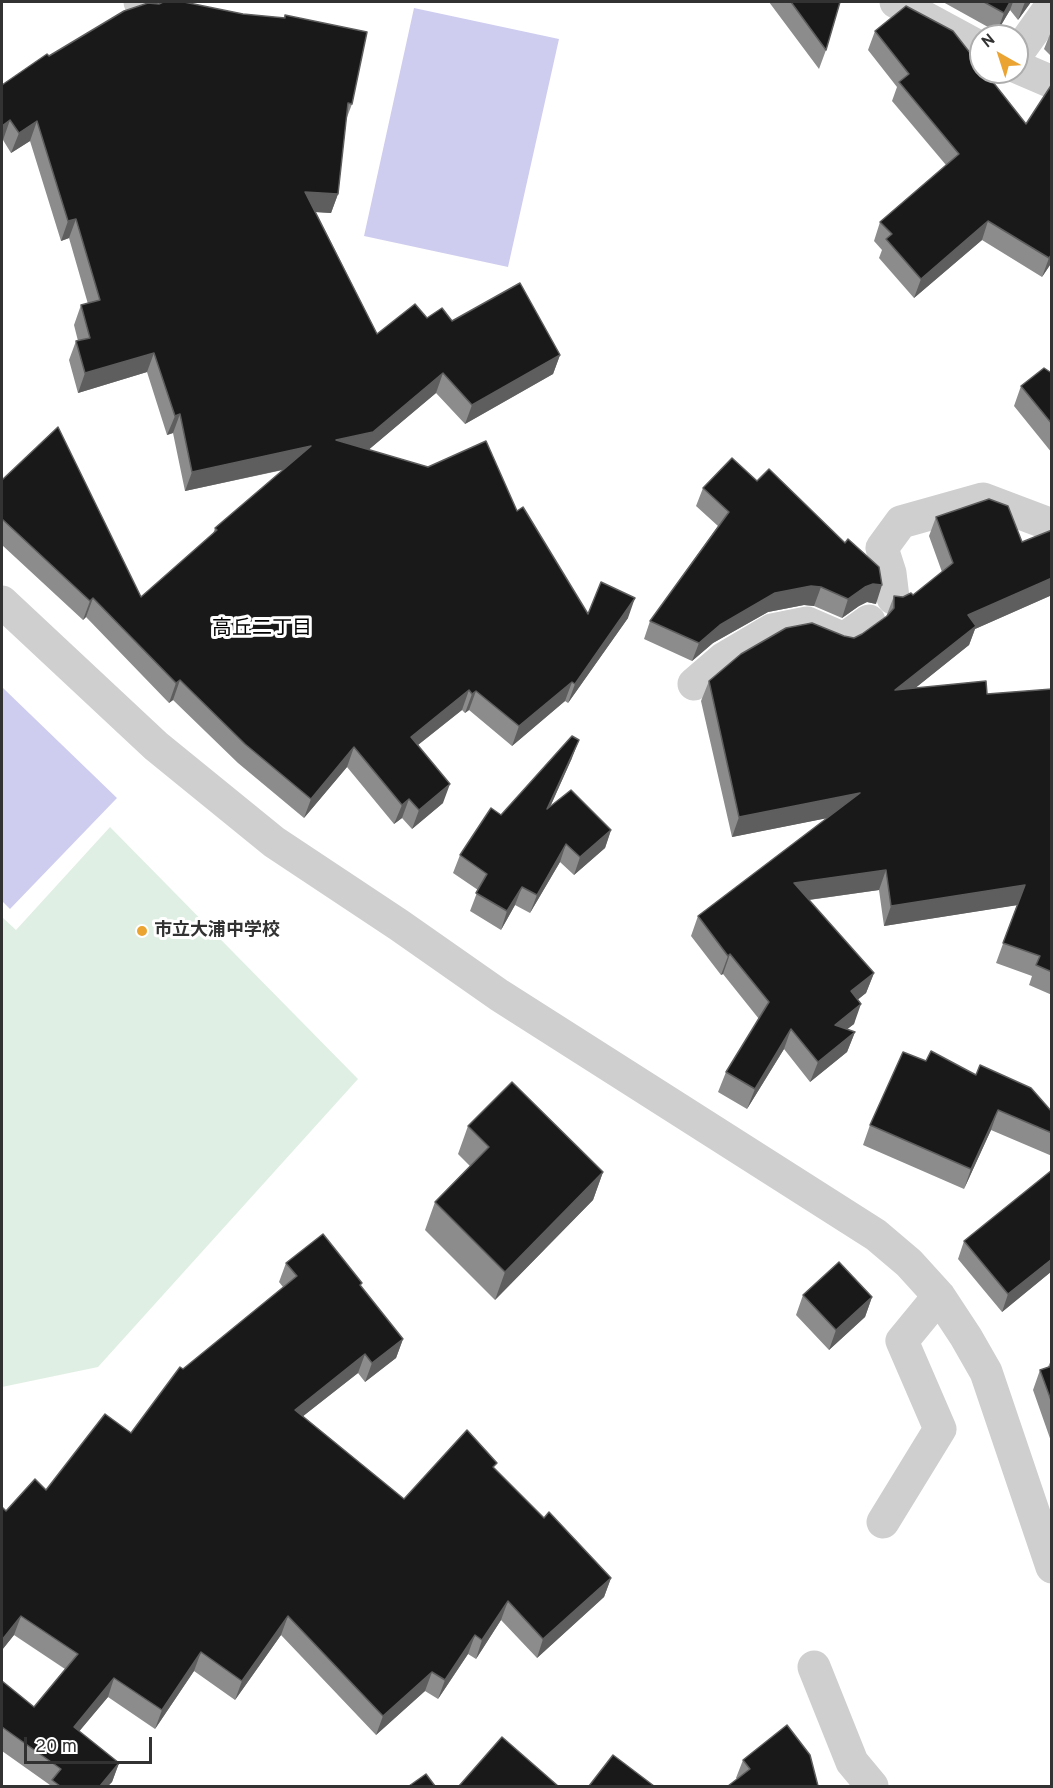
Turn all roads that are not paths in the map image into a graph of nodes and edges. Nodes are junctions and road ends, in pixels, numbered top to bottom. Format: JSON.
{"nodes":[{"id":1,"x":896,"y":2,"type":"edge"},
{"id":2,"x":1052,"y":5,"type":"edge"},
{"id":3,"x":1029,"y":37,"type":"edge"},
{"id":4,"x":969,"y":42,"type":"edge"},
{"id":5,"x":1029,"y":72,"type":"edge"},
{"id":6,"x":1052,"y":82,"type":"edge"},
{"id":7,"x":1052,"y":525,"type":"edge"},
{"id":8,"x":893,"y":598,"type":"edge"},
{"id":9,"x":2,"y":602,"type":"edge"},
{"id":10,"x":869,"y":621,"type":"dead end"},
{"id":11,"x":694,"y":684,"type":"dead end"},
{"id":12,"x":939,"y":1296,"type":"junction"},
{"id":13,"x":883,"y":1522,"type":"dead end"},
{"id":14,"x":1052,"y":1567,"type":"edge"},
{"id":15,"x":814,"y":1667,"type":"dead end"},
{"id":16,"x":872,"y":1786,"type":"edge"}],
"edges":[{"from":1,"to":4,"type":"street"},
{"from":2,"to":3,"type":"street"},
{"from":5,"to":6,"type":"street"},
{"from":7,"to":8,"type":"street"},
{"from":9,"to":12,"type":"street"},
{"from":10,"to":11,"type":"street"},
{"from":12,"to":13,"type":"street"},
{"from":12,"to":14,"type":"street"},
{"from":15,"to":16,"type":"street"}]}
